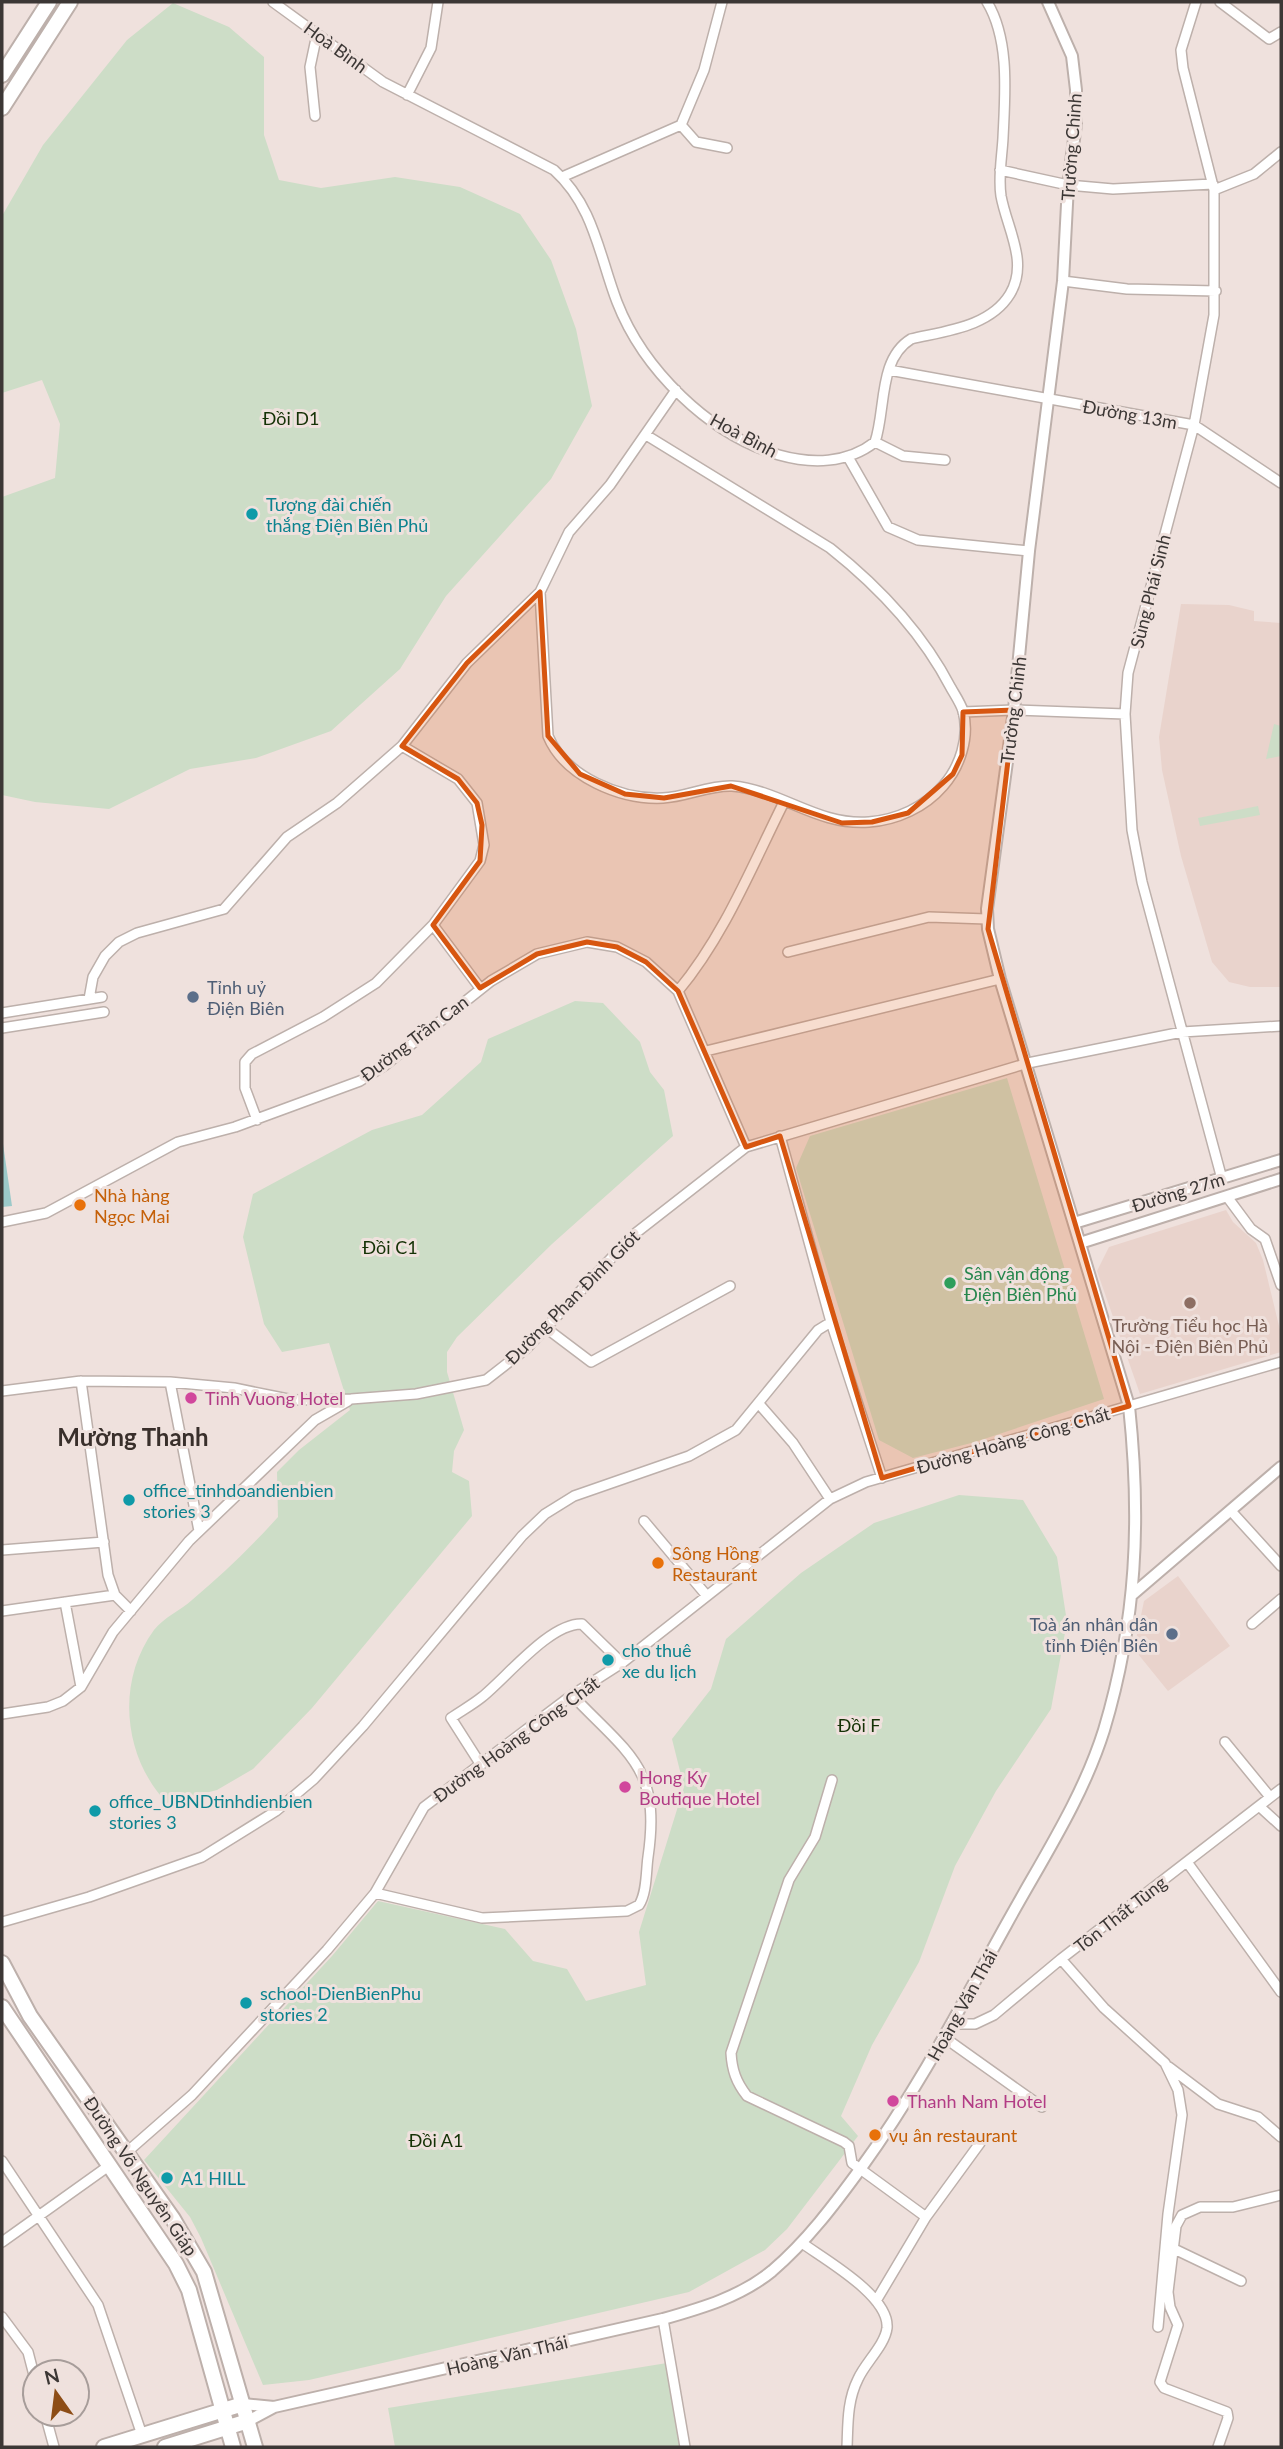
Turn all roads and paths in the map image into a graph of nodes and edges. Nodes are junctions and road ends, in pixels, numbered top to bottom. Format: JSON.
{"nodes":[{"id":1,"x":49,"y":2,"type":"edge"},
{"id":2,"x":70,"y":2,"type":"edge"},
{"id":3,"x":273,"y":2,"type":"edge"},
{"id":4,"x":439,"y":2,"type":"edge"},
{"id":5,"x":722,"y":2,"type":"edge"},
{"id":6,"x":987,"y":2,"type":"edge"},
{"id":7,"x":1048,"y":2,"type":"edge"},
{"id":8,"x":1196,"y":2,"type":"edge"},
{"id":9,"x":1220,"y":2,"type":"edge"},
{"id":10,"x":1281,"y":32,"type":"edge"},
{"id":11,"x":317,"y":34,"type":"junction"},
{"id":12,"x":2,"y":75,"type":"edge"},
{"id":13,"x":407,"y":95,"type":"junction"},
{"id":14,"x":2,"y":108,"type":"edge"},
{"id":15,"x":315,"y":116,"type":"dead end"},
{"id":16,"x":681,"y":125,"type":"junction"},
{"id":17,"x":727,"y":148,"type":"dead end"},
{"id":18,"x":1281,"y":152,"type":"edge"},
{"id":19,"x":1000,"y":170,"type":"junction"},
{"id":20,"x":562,"y":177,"type":"junction"},
{"id":21,"x":1068,"y":185,"type":"junction"},
{"id":22,"x":1213,"y":187,"type":"junction"},
{"id":23,"x":1063,"y":281,"type":"junction"},
{"id":24,"x":1216,"y":292,"type":"junction"},
{"id":25,"x":888,"y":370,"type":"junction"},
{"id":26,"x":676,"y":390,"type":"junction"},
{"id":27,"x":1046,"y":399,"type":"junction"},
{"id":28,"x":1194,"y":425,"type":"junction"},
{"id":29,"x":646,"y":435,"type":"junction"},
{"id":30,"x":875,"y":442,"type":"junction"},
{"id":31,"x":848,"y":457,"type":"junction"},
{"id":32,"x":946,"y":460,"type":"dead end"},
{"id":33,"x":1281,"y":483,"type":"edge"},
{"id":34,"x":1029,"y":551,"type":"junction"},
{"id":35,"x":540,"y":592,"type":"junction"},
{"id":36,"x":1014,"y":710,"type":"junction"},
{"id":37,"x":963,"y":712,"type":"junction"},
{"id":38,"x":1125,"y":714,"type":"junction"},
{"id":39,"x":402,"y":746,"type":"junction"},
{"id":40,"x":784,"y":802,"type":"junction"},
{"id":41,"x":987,"y":919,"type":"junction"},
{"id":42,"x":433,"y":925,"type":"junction"},
{"id":43,"x":788,"y":952,"type":"dead end"},
{"id":44,"x":1000,"y":979,"type":"junction"},
{"id":45,"x":480,"y":988,"type":"junction"},
{"id":46,"x":678,"y":991,"type":"junction"},
{"id":47,"x":102,"y":997,"type":"dead end"},
{"id":48,"x":89,"y":999,"type":"junction"},
{"id":49,"x":103,"y":1012,"type":"dead end"},
{"id":50,"x":2,"y":1013,"type":"edge"},
{"id":51,"x":1281,"y":1026,"type":"edge"},
{"id":52,"x":2,"y":1028,"type":"edge"},
{"id":53,"x":1182,"y":1032,"type":"junction"},
{"id":54,"x":706,"y":1051,"type":"junction"},
{"id":55,"x":1028,"y":1063,"type":"junction"},
{"id":56,"x":257,"y":1120,"type":"junction"},
{"id":57,"x":780,"y":1136,"type":"junction"},
{"id":58,"x":746,"y":1147,"type":"junction"},
{"id":59,"x":1281,"y":1160,"type":"edge"},
{"id":60,"x":1222,"y":1179,"type":"junction"},
{"id":61,"x":1281,"y":1179,"type":"edge"},
{"id":62,"x":1161,"y":1197,"type":"junction"},
{"id":63,"x":1228,"y":1198,"type":"junction"},
{"id":64,"x":1167,"y":1216,"type":"junction"},
{"id":65,"x":2,"y":1222,"type":"edge"},
{"id":66,"x":1074,"y":1223,"type":"junction"},
{"id":67,"x":1080,"y":1243,"type":"junction"},
{"id":68,"x":1281,"y":1285,"type":"edge"},
{"id":69,"x":730,"y":1286,"type":"dead end"},
{"id":70,"x":831,"y":1322,"type":"junction"},
{"id":71,"x":546,"y":1328,"type":"junction"},
{"id":72,"x":1281,"y":1362,"type":"edge"},
{"id":73,"x":81,"y":1381,"type":"junction"},
{"id":74,"x":170,"y":1381,"type":"junction"},
{"id":75,"x":2,"y":1391,"type":"edge"},
{"id":76,"x":351,"y":1399,"type":"junction"},
{"id":77,"x":759,"y":1404,"type":"junction"},
{"id":78,"x":1129,"y":1406,"type":"junction"},
{"id":79,"x":1281,"y":1467,"type":"edge"},
{"id":80,"x":882,"y":1478,"type":"junction"},
{"id":81,"x":830,"y":1499,"type":"junction"},
{"id":82,"x":1231,"y":1511,"type":"junction"},
{"id":83,"x":644,"y":1521,"type":"dead end"},
{"id":84,"x":199,"y":1531,"type":"junction"},
{"id":85,"x":104,"y":1542,"type":"junction"},
{"id":86,"x":2,"y":1550,"type":"edge"},
{"id":87,"x":1281,"y":1566,"type":"edge"},
{"id":88,"x":1133,"y":1594,"type":"junction"},
{"id":89,"x":116,"y":1595,"type":"junction"},
{"id":90,"x":707,"y":1595,"type":"junction"},
{"id":91,"x":1281,"y":1599,"type":"edge"},
{"id":92,"x":65,"y":1602,"type":"junction"},
{"id":93,"x":2,"y":1611,"type":"edge"},
{"id":94,"x":131,"y":1611,"type":"junction"},
{"id":95,"x":1252,"y":1624,"type":"dead end"},
{"id":96,"x":622,"y":1663,"type":"junction"},
{"id":97,"x":81,"y":1687,"type":"junction"},
{"id":98,"x":572,"y":1695,"type":"junction"},
{"id":99,"x":2,"y":1714,"type":"edge"},
{"id":100,"x":1225,"y":1742,"type":"dead end"},
{"id":101,"x":481,"y":1765,"type":"junction"},
{"id":102,"x":832,"y":1780,"type":"dead end"},
{"id":103,"x":1281,"y":1789,"type":"edge"},
{"id":104,"x":1270,"y":1797,"type":"junction"},
{"id":105,"x":1259,"y":1805,"type":"junction"},
{"id":106,"x":1281,"y":1826,"type":"edge"},
{"id":107,"x":1187,"y":1862,"type":"junction"},
{"id":108,"x":375,"y":1894,"type":"junction"},
{"id":109,"x":2,"y":1922,"type":"edge"},
{"id":110,"x":1061,"y":1959,"type":"junction"},
{"id":111,"x":2,"y":1963,"type":"edge"},
{"id":112,"x":1281,"y":1992,"type":"edge"},
{"id":113,"x":2,"y":2007,"type":"edge"},
{"id":114,"x":953,"y":2024,"type":"junction"},
{"id":115,"x":945,"y":2038,"type":"junction"},
{"id":116,"x":1165,"y":2063,"type":"junction"},
{"id":117,"x":1042,"y":2107,"type":"dead end"},
{"id":118,"x":1281,"y":2137,"type":"edge"},
{"id":119,"x":980,"y":2143,"type":"dead end"},
{"id":120,"x":127,"y":2152,"type":"junction"},
{"id":121,"x":2,"y":2161,"type":"edge"},
{"id":122,"x":110,"y":2165,"type":"junction"},
{"id":123,"x":860,"y":2169,"type":"junction"},
{"id":124,"x":1281,"y":2196,"type":"edge"},
{"id":125,"x":39,"y":2216,"type":"junction"},
{"id":126,"x":926,"y":2217,"type":"junction"},
{"id":127,"x":2,"y":2242,"type":"edge"},
{"id":128,"x":802,"y":2243,"type":"junction"},
{"id":129,"x":1169,"y":2247,"type":"junction"},
{"id":130,"x":1241,"y":2281,"type":"dead end"},
{"id":131,"x":876,"y":2301,"type":"junction"},
{"id":132,"x":2,"y":2317,"type":"edge"},
{"id":133,"x":663,"y":2319,"type":"junction"},
{"id":134,"x":1158,"y":2327,"type":"dead end"},
{"id":135,"x":30,"y":2358,"type":"edge"},
{"id":136,"x":243,"y":2404,"type":"junction"},
{"id":137,"x":274,"y":2407,"type":"junction"},
{"id":138,"x":222,"y":2411,"type":"junction"},
{"id":139,"x":248,"y":2421,"type":"junction"},
{"id":140,"x":49,"y":2428,"type":"edge"},
{"id":141,"x":227,"y":2428,"type":"junction"},
{"id":142,"x":142,"y":2435,"type":"junction"},
{"id":143,"x":54,"y":2447,"type":"edge"},
{"id":144,"x":104,"y":2447,"type":"edge"},
{"id":145,"x":165,"y":2447,"type":"edge"},
{"id":146,"x":233,"y":2447,"type":"edge"},
{"id":147,"x":255,"y":2447,"type":"edge"},
{"id":148,"x":685,"y":2447,"type":"edge"},
{"id":149,"x":847,"y":2447,"type":"edge"},
{"id":150,"x":1218,"y":2447,"type":"edge"}],
"edges":[{"from":1,"to":12,"type":"highway"},
{"from":2,"to":14,"type":"highway"},
{"from":3,"to":11,"type":"street","name":"Hoà Bình"},
{"from":4,"to":13,"type":"street"},
{"from":5,"to":16,"type":"street"},
{"from":6,"to":19,"type":"street"},
{"from":7,"to":21,"type":"street","name":"Trường Chinh"},
{"from":8,"to":22,"type":"street","name":"Sùng Phái Sinh"},
{"from":9,"to":10,"type":"street"},
{"from":11,"to":13,"type":"street","name":"Hoà Bình"},
{"from":11,"to":15,"type":"street"},
{"from":13,"to":20,"type":"street","name":"Hoà Bình"},
{"from":16,"to":17,"type":"street"},
{"from":16,"to":20,"type":"street"},
{"from":18,"to":22,"type":"street"},
{"from":19,"to":21,"type":"street"},
{"from":19,"to":25,"type":"street"},
{"from":20,"to":26,"type":"street","name":"Hoà Bình"},
{"from":21,"to":22,"type":"street"},
{"from":21,"to":23,"type":"street","name":"Trường Chinh"},
{"from":22,"to":24,"type":"street","name":"Sùng Phái Sinh"},
{"from":23,"to":24,"type":"street"},
{"from":23,"to":27,"type":"street","name":"Trường Chinh"},
{"from":24,"to":28,"type":"street","name":"Sùng Phái Sinh"},
{"from":25,"to":27,"type":"street","name":"Đường 13m"},
{"from":25,"to":30,"type":"street"},
{"from":26,"to":29,"type":"street"},
{"from":26,"to":31,"type":"street","name":"Hoà Bình"},
{"from":27,"to":28,"type":"street","name":"Đường 13m"},
{"from":27,"to":34,"type":"street","name":"Trường Chinh"},
{"from":28,"to":33,"type":"street","name":"Đường 13m"},
{"from":28,"to":38,"type":"street","name":"Sùng Phái Sinh"},
{"from":29,"to":35,"type":"street"},
{"from":29,"to":37,"type":"street"},
{"from":30,"to":31,"type":"street","name":"Hoà Bình"},
{"from":30,"to":32,"type":"street"},
{"from":31,"to":34,"type":"street"},
{"from":34,"to":36,"type":"street","name":"Trường Chinh"},
{"from":35,"to":39,"type":"street"},
{"from":35,"to":40,"type":"street"},
{"from":36,"to":37,"type":"street"},
{"from":36,"to":38,"type":"street"},
{"from":36,"to":41,"type":"street","name":"Trường Chinh"},
{"from":37,"to":40,"type":"street"},
{"from":38,"to":53,"type":"street","name":"Sùng Phái Sinh"},
{"from":39,"to":42,"type":"street"},
{"from":39,"to":48,"type":"street"},
{"from":40,"to":46,"type":"street"},
{"from":41,"to":43,"type":"street"},
{"from":41,"to":44,"type":"street","name":"Trường Chinh"},
{"from":42,"to":45,"type":"street"},
{"from":42,"to":56,"type":"street"},
{"from":44,"to":54,"type":"street"},
{"from":44,"to":55,"type":"street","name":"Trường Chinh"},
{"from":45,"to":46,"type":"street","name":"Đường Trần Can"},
{"from":45,"to":56,"type":"street","name":"Đường Trần Can"},
{"from":46,"to":54,"type":"street","name":"Đường Trần Can"},
{"from":47,"to":48,"type":"street"},
{"from":48,"to":50,"type":"street"},
{"from":49,"to":52,"type":"street"},
{"from":51,"to":53,"type":"street","name":"Đường Phan Đình Giót"},
{"from":53,"to":55,"type":"street","name":"Đường Phan Đình Giót"},
{"from":53,"to":60,"type":"street","name":"Sùng Phái Sinh"},
{"from":54,"to":58,"type":"street","name":"Đường Trần Can"},
{"from":55,"to":57,"type":"street","name":"Đường Phan Đình Giót"},
{"from":55,"to":66,"type":"street","name":"Trường Chinh"},
{"from":56,"to":65,"type":"street","name":"Đường Trần Can"},
{"from":57,"to":58,"type":"street","name":"Đường Phan Đình Giót"},
{"from":57,"to":70,"type":"street"},
{"from":58,"to":71,"type":"street","name":"Đường Phan Đình Giót"},
{"from":59,"to":60,"type":"street","name":"Đường 27m"},
{"from":60,"to":62,"type":"street","name":"Đường 27m"},
{"from":60,"to":63,"type":"street"},
{"from":61,"to":63,"type":"street","name":"Đường 27m"},
{"from":62,"to":64,"type":"street"},
{"from":62,"to":66,"type":"street","name":"Đường 27m"},
{"from":63,"to":64,"type":"street","name":"Đường 27m"},
{"from":63,"to":68,"type":"street"},
{"from":64,"to":67,"type":"street","name":"Đường 27m"},
{"from":66,"to":67,"type":"street","name":"Trường Chinh"},
{"from":67,"to":78,"type":"street","name":"Trường Chinh"},
{"from":69,"to":71,"type":"street"},
{"from":70,"to":77,"type":"street"},
{"from":70,"to":80,"type":"street"},
{"from":71,"to":76,"type":"street","name":"Đường Phan Đình Giót"},
{"from":72,"to":78,"type":"street","name":"Đường Hoàng Công Chất"},
{"from":73,"to":74,"type":"street","name":"Đường Phan Đình Giót"},
{"from":73,"to":75,"type":"street","name":"Đường Phan Đình Giót"},
{"from":73,"to":85,"type":"street"},
{"from":74,"to":76,"type":"street","name":"Đường Phan Đình Giót"},
{"from":74,"to":84,"type":"street"},
{"from":76,"to":84,"type":"street"},
{"from":77,"to":81,"type":"street"},
{"from":77,"to":109,"type":"street"},
{"from":78,"to":80,"type":"street","name":"Đường Hoàng Công Chất"},
{"from":78,"to":88,"type":"street","name":"Hoàng Văn Thái"},
{"from":79,"to":82,"type":"street"},
{"from":80,"to":81,"type":"street","name":"Đường Hoàng Công Chất"},
{"from":81,"to":90,"type":"street","name":"Đường Hoàng Công Chất"},
{"from":82,"to":87,"type":"street"},
{"from":82,"to":88,"type":"street"},
{"from":83,"to":90,"type":"street"},
{"from":84,"to":94,"type":"street"},
{"from":85,"to":86,"type":"street"},
{"from":85,"to":89,"type":"street"},
{"from":88,"to":114,"type":"street","name":"Hoàng Văn Thái"},
{"from":89,"to":92,"type":"street"},
{"from":89,"to":94,"type":"street"},
{"from":90,"to":96,"type":"street","name":"Đường Hoàng Công Chất"},
{"from":91,"to":95,"type":"street"},
{"from":92,"to":93,"type":"street"},
{"from":92,"to":97,"type":"street"},
{"from":94,"to":97,"type":"street"},
{"from":96,"to":98,"type":"street","name":"Đường Hoàng Công Chất"},
{"from":96,"to":101,"type":"street"},
{"from":97,"to":99,"type":"street"},
{"from":98,"to":101,"type":"street","name":"Đường Hoàng Công Chất"},
{"from":98,"to":108,"type":"street"},
{"from":100,"to":104,"type":"street"},
{"from":101,"to":108,"type":"street","name":"Đường Hoàng Công Chất"},
{"from":102,"to":123,"type":"street"},
{"from":103,"to":104,"type":"street","name":"Tôn Thất Tùng"},
{"from":104,"to":105,"type":"street","name":"Tôn Thất Tùng"},
{"from":105,"to":106,"type":"street"},
{"from":105,"to":107,"type":"street","name":"Tôn Thất Tùng"},
{"from":107,"to":110,"type":"street","name":"Tôn Thất Tùng"},
{"from":107,"to":112,"type":"street"},
{"from":108,"to":120,"type":"street","name":"Đường Hoàng Công Chất"},
{"from":110,"to":114,"type":"street","name":"Tôn Thất Tùng"},
{"from":110,"to":116,"type":"street"},
{"from":111,"to":120,"type":"highway","name":"Đường Võ Nguyên Giáp"},
{"from":113,"to":122,"type":"highway","name":"Đường Võ Nguyên Giáp"},
{"from":114,"to":115,"type":"street","name":"Hoàng Văn Thái"},
{"from":115,"to":117,"type":"street"},
{"from":115,"to":123,"type":"street","name":"Hoàng Văn Thái"},
{"from":116,"to":118,"type":"street"},
{"from":116,"to":129,"type":"street"},
{"from":119,"to":126,"type":"street"},
{"from":120,"to":122,"type":"highway"},
{"from":120,"to":136,"type":"highway","name":"Đường Võ Nguyên Giáp"},
{"from":121,"to":125,"type":"street"},
{"from":122,"to":125,"type":"street"},
{"from":122,"to":138,"type":"highway","name":"Đường Võ Nguyên Giáp"},
{"from":123,"to":126,"type":"street"},
{"from":123,"to":128,"type":"street","name":"Hoàng Văn Thái"},
{"from":124,"to":129,"type":"street"},
{"from":125,"to":127,"type":"street"},
{"from":125,"to":142,"type":"street"},
{"from":126,"to":131,"type":"street"},
{"from":128,"to":131,"type":"street"},
{"from":128,"to":133,"type":"street","name":"Hoàng Văn Thái"},
{"from":129,"to":130,"type":"street"},
{"from":129,"to":134,"type":"street"},
{"from":129,"to":150,"type":"street"},
{"from":131,"to":149,"type":"street"},
{"from":132,"to":135,"type":"street"},
{"from":133,"to":137,"type":"street","name":"Hoàng Văn Thái"},
{"from":133,"to":148,"type":"street"},
{"from":136,"to":137,"type":"street"},
{"from":136,"to":138,"type":"highway"},
{"from":136,"to":139,"type":"highway","name":"Đường Võ Nguyên Giáp"},
{"from":137,"to":139,"type":"street"},
{"from":138,"to":141,"type":"highway","name":"Đường Võ Nguyên Giáp"},
{"from":138,"to":142,"type":"highway"},
{"from":139,"to":141,"type":"highway"},
{"from":139,"to":147,"type":"highway","name":"Đường Võ Nguyên Giáp"},
{"from":140,"to":143,"type":"street"},
{"from":141,"to":145,"type":"highway"},
{"from":141,"to":146,"type":"highway","name":"Đường Võ Nguyên Giáp"},
{"from":142,"to":144,"type":"highway"}]}
